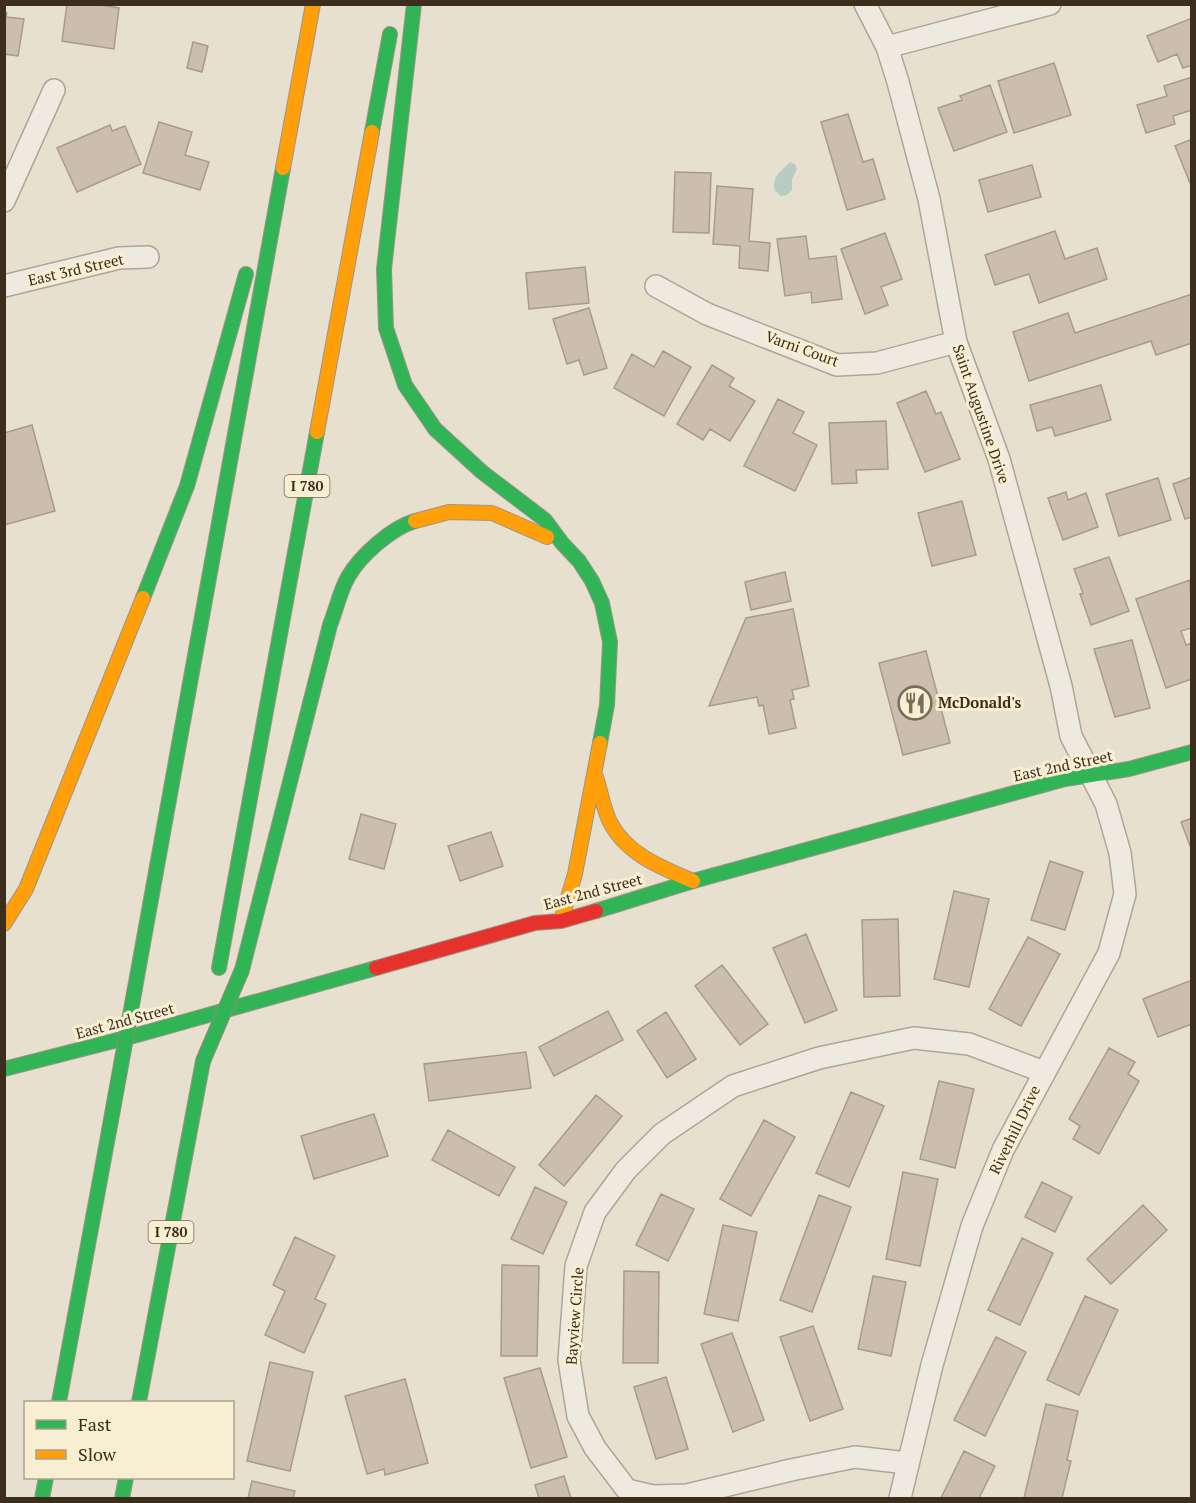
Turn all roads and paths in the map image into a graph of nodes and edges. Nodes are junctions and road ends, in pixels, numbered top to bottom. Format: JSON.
{"nodes":[{"id":1,"x":313,"y":4,"type":"edge"},
{"id":2,"x":414,"y":4,"type":"edge"},
{"id":3,"x":865,"y":4,"type":"edge"},
{"id":4,"x":1050,"y":4,"type":"edge"},
{"id":5,"x":394,"y":16,"type":"dead end"},
{"id":6,"x":887,"y":47,"type":"junction"},
{"id":7,"x":54,"y":90,"type":"dead end"},
{"id":8,"x":284,"y":168,"type":"junction"},
{"id":9,"x":4,"y":201,"type":"edge"},
{"id":10,"x":148,"y":257,"type":"dead end"},
{"id":11,"x":4,"y":286,"type":"edge"},
{"id":12,"x":656,"y":286,"type":"dead end"},
{"id":13,"x":956,"y":342,"type":"junction"},
{"id":14,"x":562,"y":543,"type":"junction"},
{"id":15,"x":1191,"y":752,"type":"edge"},
{"id":16,"x":594,"y":771,"type":"junction"},
{"id":17,"x":1091,"y":775,"type":"junction"},
{"id":18,"x":693,"y":881,"type":"junction"},
{"id":19,"x":561,"y":921,"type":"junction"},
{"id":20,"x":4,"y":924,"type":"edge"},
{"id":21,"x":218,"y":974,"type":"dead end"},
{"id":22,"x":213,"y":1003,"type":"dead end"},
{"id":23,"x":203,"y":1061,"type":"junction"},
{"id":24,"x":4,"y":1069,"type":"edge"},
{"id":25,"x":1044,"y":1072,"type":"junction"},
{"id":26,"x":59,"y":1401,"type":"edge"},
{"id":27,"x":139,"y":1401,"type":"edge"},
{"id":28,"x":907,"y":1463,"type":"junction"},
{"id":29,"x":46,"y":1479,"type":"edge"},
{"id":30,"x":126,"y":1479,"type":"edge"},
{"id":31,"x":42,"y":1498,"type":"edge"},
{"id":32,"x":122,"y":1498,"type":"edge"},
{"id":33,"x":900,"y":1498,"type":"edge"}],
"edges":[{"from":1,"to":8,"type":"main road"},
{"from":2,"to":14,"type":"main road"},
{"from":3,"to":6,"type":"street","name":"Saint Augustine Drive"},
{"from":4,"to":6,"type":"street"},
{"from":5,"to":21,"type":"main road","number":"I 780"},
{"from":6,"to":13,"type":"street","name":"Saint Augustine Drive"},
{"from":7,"to":9,"type":"street"},
{"from":8,"to":20,"type":"main road"},
{"from":8,"to":26,"type":"main road","bridge":true},
{"from":10,"to":11,"type":"street","name":"East 3rd Street"},
{"from":12,"to":13,"type":"street","name":"Varni Court"},
{"from":13,"to":17,"type":"street","name":"Saint Augustine Drive"},
{"from":14,"to":16,"type":"main road"},
{"from":14,"to":23,"type":"main road","bridge":true},
{"from":15,"to":17,"type":"main road","name":"East 2nd Street"},
{"from":16,"to":18,"type":"main road"},
{"from":16,"to":19,"type":"main road"},
{"from":17,"to":18,"type":"main road","name":"East 2nd Street"},
{"from":17,"to":25,"type":"street","name":"Riverhill Drive"},
{"from":18,"to":19,"type":"main road","name":"East 2nd Street"},
{"from":19,"to":24,"type":"main road","name":"East 2nd Street"},
{"from":22,"to":23,"type":"main road","number":"I 780","bridge":true},
{"from":23,"to":27,"type":"main road","number":"I 780"},
{"from":25,"to":28,"type":"street","name":"Riverhill Drive"},
{"from":25,"to":28,"type":"street","name":"Bayview Circle"},
{"from":28,"to":33,"type":"street","name":"Riverhill Drive"},
{"from":29,"to":31,"type":"main road"},
{"from":30,"to":32,"type":"main road"}]}
